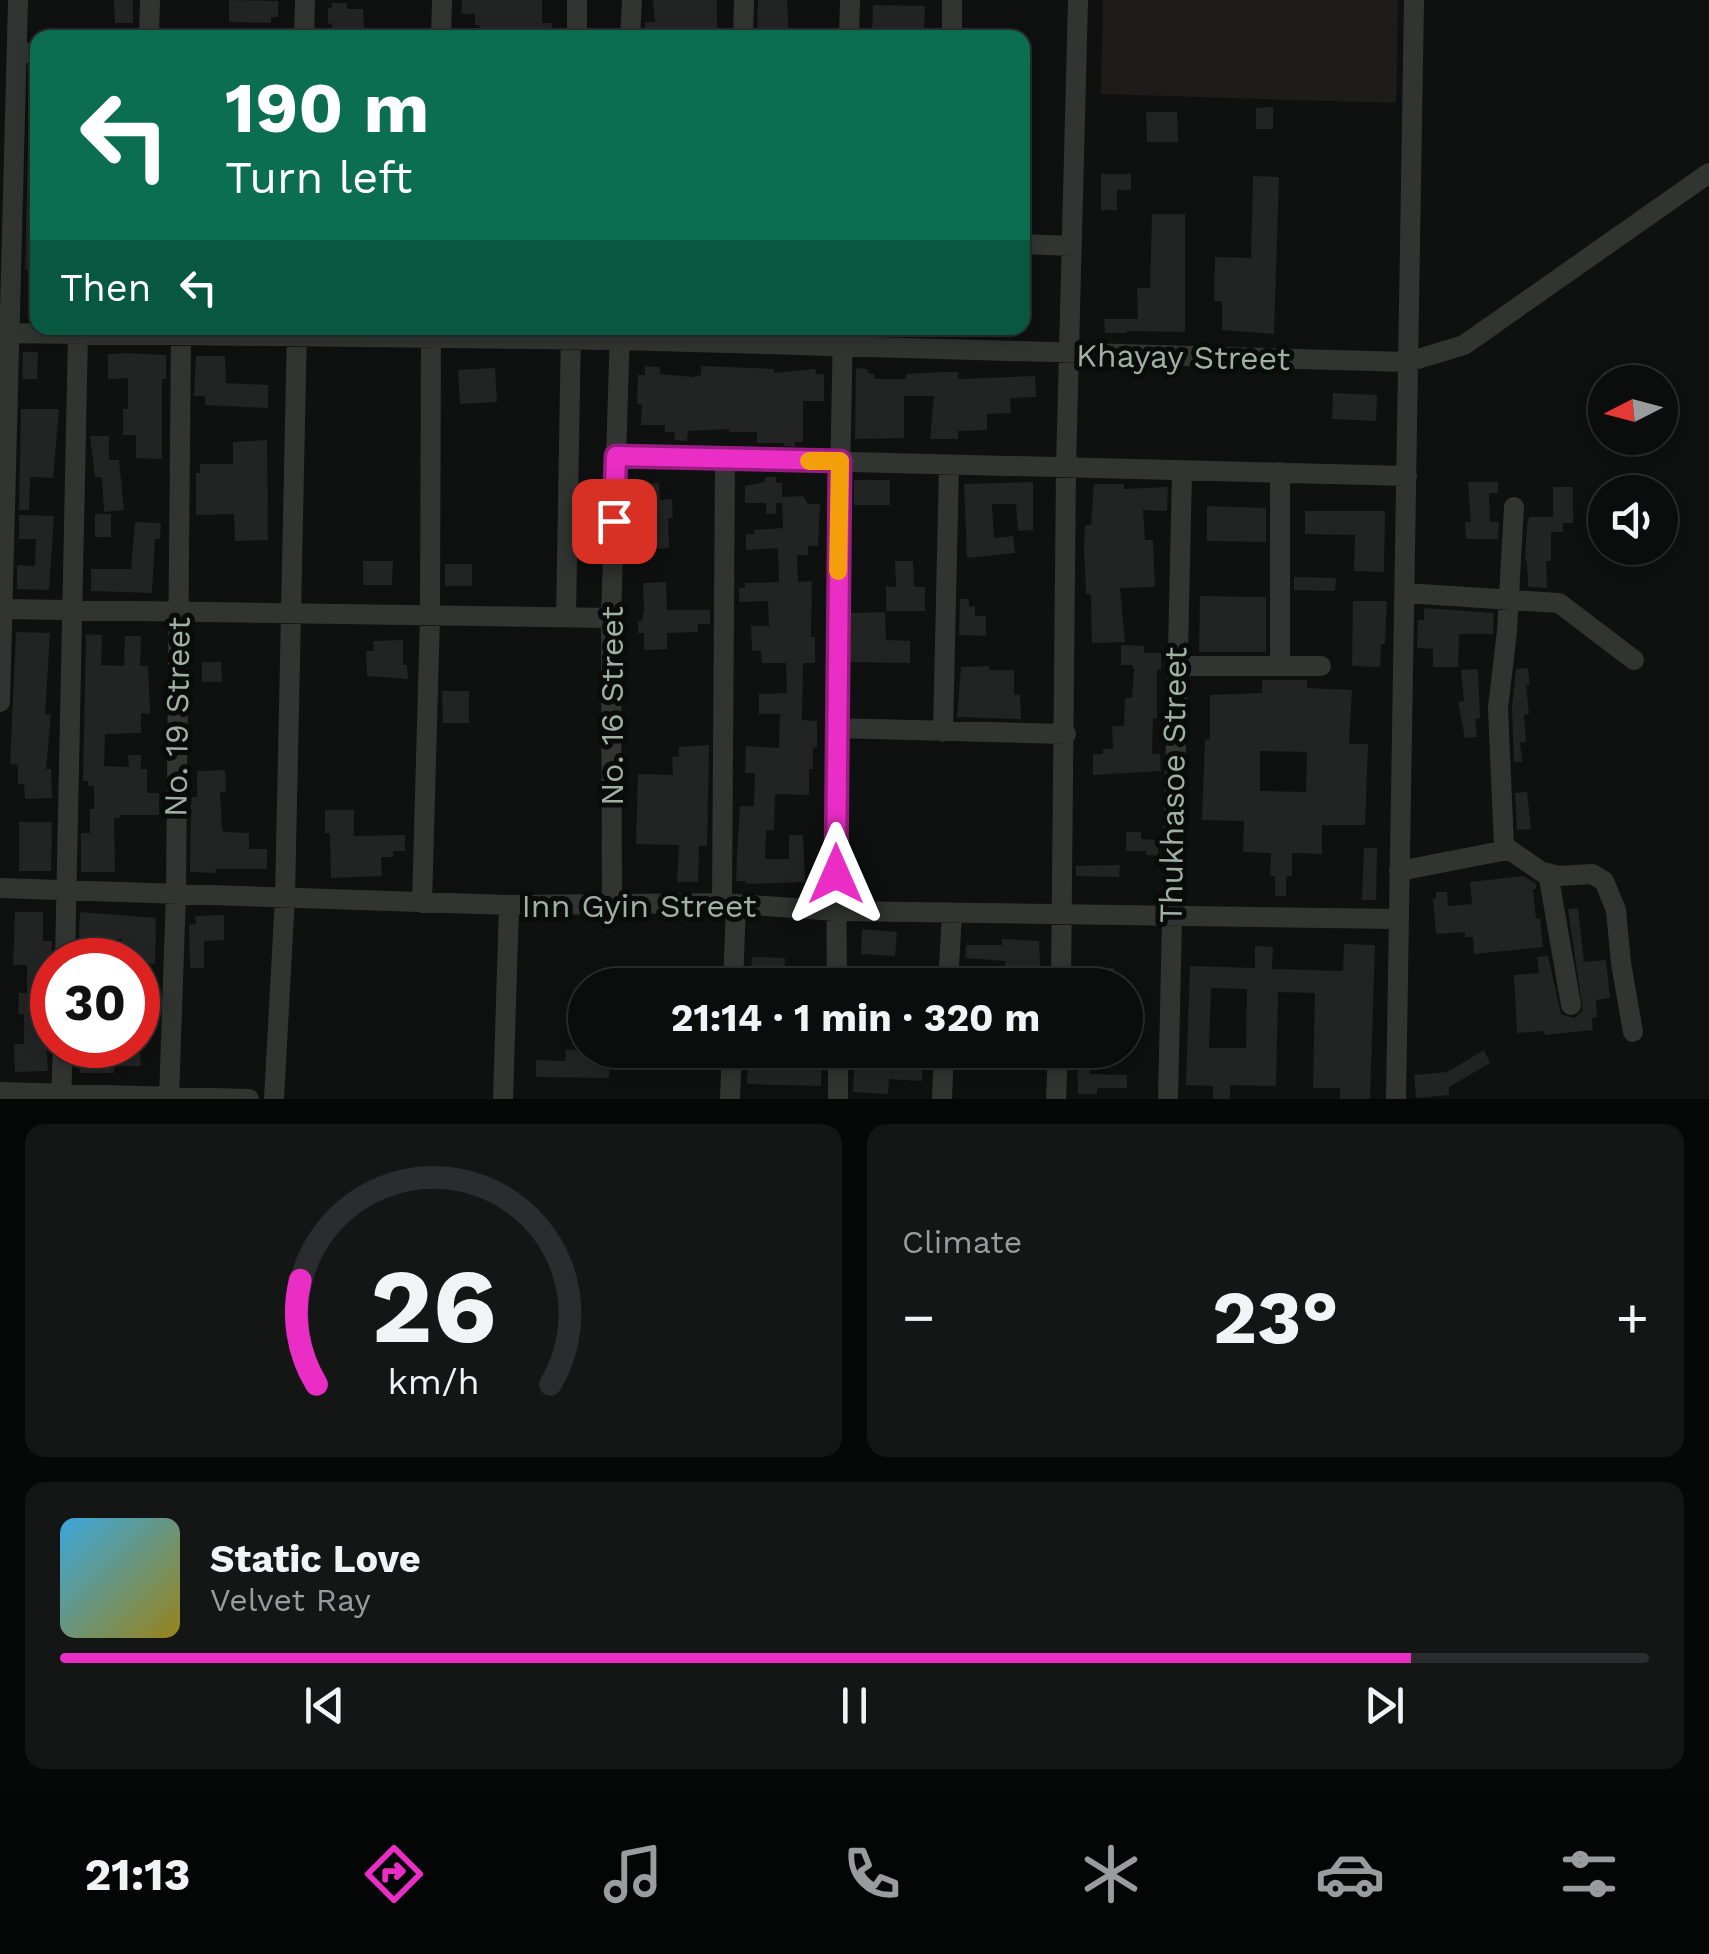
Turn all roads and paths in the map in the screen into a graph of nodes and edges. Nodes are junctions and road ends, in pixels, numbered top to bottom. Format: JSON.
{"nodes":[{"id":1,"x":18,"y":0,"type":"edge"},
{"id":2,"x":150,"y":0,"type":"edge"},
{"id":3,"x":305,"y":0,"type":"edge"},
{"id":4,"x":442,"y":0,"type":"edge"},
{"id":5,"x":577,"y":0,"type":"edge"},
{"id":6,"x":632,"y":0,"type":"edge"},
{"id":7,"x":744,"y":0,"type":"edge"},
{"id":8,"x":850,"y":0,"type":"edge"},
{"id":9,"x":952,"y":0,"type":"edge"},
{"id":10,"x":1078,"y":0,"type":"edge"},
{"id":11,"x":1414,"y":0,"type":"edge"},
{"id":12,"x":149,"y":30,"type":"edge"},
{"id":13,"x":304,"y":30,"type":"edge"},
{"id":14,"x":441,"y":30,"type":"edge"},
{"id":15,"x":576,"y":30,"type":"edge"},
{"id":16,"x":630,"y":30,"type":"edge"},
{"id":17,"x":743,"y":30,"type":"edge"},
{"id":18,"x":849,"y":30,"type":"edge"},
{"id":19,"x":952,"y":30,"type":"edge"},
{"id":20,"x":28,"y":53,"type":"edge"},
{"id":21,"x":1709,"y":173,"type":"edge"},
{"id":22,"x":1030,"y":244,"type":"edge"},
{"id":23,"x":1072,"y":246,"type":"junction"},
{"id":24,"x":5,"y":333,"type":"edge"},
{"id":25,"x":78,"y":335,"type":"edge"},
{"id":26,"x":182,"y":335,"type":"edge"},
{"id":27,"x":297,"y":335,"type":"edge"},
{"id":28,"x":431,"y":335,"type":"edge"},
{"id":29,"x":571,"y":335,"type":"edge"},
{"id":30,"x":620,"y":335,"type":"edge"},
{"id":31,"x":676,"y":335,"type":"edge"},
{"id":32,"x":843,"y":338,"type":"edge"},
{"id":33,"x":1069,"y":354,"type":"junction"},
{"id":34,"x":1408,"y":362,"type":"junction"},
{"id":35,"x":616,"y":456,"type":"junction"},
{"id":36,"x":725,"y":460,"type":"junction"},
{"id":37,"x":840,"y":461,"type":"junction"},
{"id":38,"x":949,"y":465,"type":"junction"},
{"id":39,"x":1066,"y":468,"type":"junction"},
{"id":40,"x":1182,"y":472,"type":"junction"},
{"id":41,"x":1280,"y":472,"type":"junction"},
{"id":42,"x":1408,"y":476,"type":"junction"},
{"id":43,"x":1514,"y":507,"type":"dead end"},
{"id":44,"x":1405,"y":594,"type":"junction"},
{"id":45,"x":1508,"y":600,"type":"junction"},
{"id":46,"x":73,"y":608,"type":"junction"},
{"id":47,"x":1,"y":609,"type":"edge"},
{"id":48,"x":178,"y":610,"type":"junction"},
{"id":49,"x":292,"y":613,"type":"junction"},
{"id":50,"x":430,"y":616,"type":"junction"},
{"id":51,"x":566,"y":618,"type":"junction"},
{"id":52,"x":611,"y":618,"type":"junction"},
{"id":53,"x":1634,"y":660,"type":"dead end"},
{"id":54,"x":1176,"y":666,"type":"junction"},
{"id":55,"x":1280,"y":666,"type":"junction"},
{"id":56,"x":1320,"y":666,"type":"dead end"},
{"id":57,"x":0,"y":702,"type":"edge"},
{"id":58,"x":835,"y":728,"type":"junction"},
{"id":59,"x":942,"y":732,"type":"junction"},
{"id":60,"x":1066,"y":734,"type":"junction"},
{"id":61,"x":1506,"y":850,"type":"junction"},
{"id":62,"x":1398,"y":870,"type":"junction"},
{"id":63,"x":1548,"y":873,"type":"junction"},
{"id":64,"x":0,"y":888,"type":"edge"},
{"id":65,"x":67,"y":888,"type":"junction"},
{"id":66,"x":176,"y":892,"type":"junction"},
{"id":67,"x":285,"y":897,"type":"junction"},
{"id":68,"x":422,"y":902,"type":"junction"},
{"id":69,"x":612,"y":904,"type":"junction"},
{"id":70,"x":729,"y":904,"type":"junction"},
{"id":71,"x":510,"y":905,"type":"junction"},
{"id":72,"x":836,"y":911,"type":"junction"},
{"id":73,"x":952,"y":913,"type":"junction"},
{"id":74,"x":1064,"y":915,"type":"junction"},
{"id":75,"x":1170,"y":917,"type":"junction"},
{"id":76,"x":1398,"y":920,"type":"junction"},
{"id":77,"x":66,"y":938,"type":"edge"},
{"id":78,"x":733,"y":968,"type":"edge"},
{"id":79,"x":837,"y":968,"type":"edge"},
{"id":80,"x":949,"y":968,"type":"edge"},
{"id":81,"x":1062,"y":968,"type":"edge"},
{"id":82,"x":1571,"y":1005,"type":"dead end"},
{"id":83,"x":1633,"y":1032,"type":"dead end"},
{"id":84,"x":62,"y":1068,"type":"edge"},
{"id":85,"x":731,"y":1068,"type":"edge"},
{"id":86,"x":838,"y":1068,"type":"edge"},
{"id":87,"x":943,"y":1068,"type":"edge"},
{"id":88,"x":1057,"y":1068,"type":"edge"},
{"id":89,"x":0,"y":1092,"type":"edge"},
{"id":90,"x":61,"y":1096,"type":"edge"},
{"id":91,"x":169,"y":1098,"type":"edge"},
{"id":92,"x":249,"y":1099,"type":"edge"},
{"id":93,"x":274,"y":1099,"type":"edge"},
{"id":94,"x":503,"y":1099,"type":"edge"},
{"id":95,"x":730,"y":1099,"type":"edge"},
{"id":96,"x":838,"y":1099,"type":"edge"},
{"id":97,"x":942,"y":1099,"type":"edge"},
{"id":98,"x":1056,"y":1099,"type":"edge"},
{"id":99,"x":1168,"y":1099,"type":"edge"},
{"id":100,"x":1396,"y":1099,"type":"edge"}],
"edges":[{"from":1,"to":20,"type":"street"},
{"from":2,"to":12,"type":"street"},
{"from":3,"to":13,"type":"street"},
{"from":4,"to":14,"type":"street"},
{"from":5,"to":15,"type":"street"},
{"from":6,"to":16,"type":"street"},
{"from":7,"to":17,"type":"street"},
{"from":8,"to":18,"type":"street"},
{"from":9,"to":19,"type":"street"},
{"from":10,"to":23,"type":"street"},
{"from":11,"to":34,"type":"street"},
{"from":20,"to":24,"type":"street"},
{"from":21,"to":34,"type":"street","name":"Khayay Street"},
{"from":22,"to":23,"type":"street"},
{"from":23,"to":33,"type":"street"},
{"from":24,"to":47,"type":"street"},
{"from":25,"to":46,"type":"street"},
{"from":26,"to":48,"type":"street","name":"No. 19 Street"},
{"from":27,"to":49,"type":"street"},
{"from":28,"to":50,"type":"street"},
{"from":29,"to":51,"type":"street"},
{"from":30,"to":35,"type":"street","name":"No. 16 Street"},
{"from":31,"to":32,"type":"street","name":"Khayay Street"},
{"from":32,"to":33,"type":"street","name":"Khayay Street"},
{"from":32,"to":37,"type":"street"},
{"from":33,"to":34,"type":"street","name":"Khayay Street"},
{"from":33,"to":39,"type":"street"},
{"from":34,"to":42,"type":"street"},
{"from":35,"to":36,"type":"street"},
{"from":35,"to":52,"type":"street","name":"No. 16 Street"},
{"from":36,"to":37,"type":"street"},
{"from":36,"to":70,"type":"street"},
{"from":37,"to":38,"type":"street"},
{"from":37,"to":58,"type":"street"},
{"from":38,"to":39,"type":"street"},
{"from":38,"to":59,"type":"street"},
{"from":39,"to":40,"type":"street"},
{"from":39,"to":60,"type":"street"},
{"from":40,"to":41,"type":"street"},
{"from":40,"to":54,"type":"street","name":"Thukhasoe Street"},
{"from":41,"to":42,"type":"street"},
{"from":41,"to":55,"type":"street"},
{"from":42,"to":44,"type":"street"},
{"from":43,"to":45,"type":"street"},
{"from":44,"to":45,"type":"street"},
{"from":44,"to":62,"type":"street"},
{"from":45,"to":53,"type":"street"},
{"from":45,"to":61,"type":"street"},
{"from":46,"to":47,"type":"street"},
{"from":46,"to":48,"type":"street"},
{"from":46,"to":65,"type":"street"},
{"from":47,"to":57,"type":"street"},
{"from":48,"to":49,"type":"street"},
{"from":48,"to":66,"type":"street","name":"No. 19 Street"},
{"from":49,"to":50,"type":"street"},
{"from":49,"to":67,"type":"street"},
{"from":50,"to":51,"type":"street"},
{"from":50,"to":68,"type":"street"},
{"from":51,"to":52,"type":"street"},
{"from":52,"to":69,"type":"street","name":"No. 16 Street"},
{"from":54,"to":55,"type":"street"},
{"from":54,"to":75,"type":"street","name":"Thukhasoe Street"},
{"from":55,"to":56,"type":"street"},
{"from":58,"to":59,"type":"street"},
{"from":58,"to":72,"type":"street"},
{"from":59,"to":60,"type":"street"},
{"from":60,"to":74,"type":"street"},
{"from":61,"to":62,"type":"street"},
{"from":61,"to":63,"type":"street"},
{"from":62,"to":76,"type":"street"},
{"from":63,"to":82,"type":"street"},
{"from":63,"to":83,"type":"street"},
{"from":64,"to":65,"type":"street","name":"Inn Gyin Street"},
{"from":65,"to":66,"type":"street","name":"Inn Gyin Street"},
{"from":65,"to":77,"type":"street"},
{"from":66,"to":67,"type":"street","name":"Inn Gyin Street"},
{"from":66,"to":91,"type":"street","name":"No. 19 Street"},
{"from":67,"to":68,"type":"street","name":"Inn Gyin Street"},
{"from":67,"to":93,"type":"street"},
{"from":68,"to":71,"type":"street","name":"Inn Gyin Street"},
{"from":69,"to":70,"type":"street","name":"Inn Gyin Street"},
{"from":69,"to":71,"type":"street","name":"Inn Gyin Street"},
{"from":70,"to":72,"type":"street","name":"Inn Gyin Street"},
{"from":70,"to":78,"type":"street"},
{"from":71,"to":94,"type":"street"},
{"from":72,"to":73,"type":"street","name":"Inn Gyin Street"},
{"from":72,"to":79,"type":"street"},
{"from":73,"to":74,"type":"street","name":"Inn Gyin Street"},
{"from":73,"to":80,"type":"street"},
{"from":74,"to":75,"type":"street","name":"Inn Gyin Street"},
{"from":74,"to":81,"type":"street"},
{"from":75,"to":76,"type":"street","name":"Inn Gyin Street"},
{"from":75,"to":99,"type":"street","name":"Thukhasoe Street"},
{"from":76,"to":100,"type":"street"},
{"from":84,"to":90,"type":"street"},
{"from":85,"to":95,"type":"street"},
{"from":86,"to":96,"type":"street"},
{"from":87,"to":97,"type":"street"},
{"from":88,"to":98,"type":"street"},
{"from":89,"to":90,"type":"street"},
{"from":90,"to":91,"type":"street"},
{"from":91,"to":92,"type":"street"}]}
